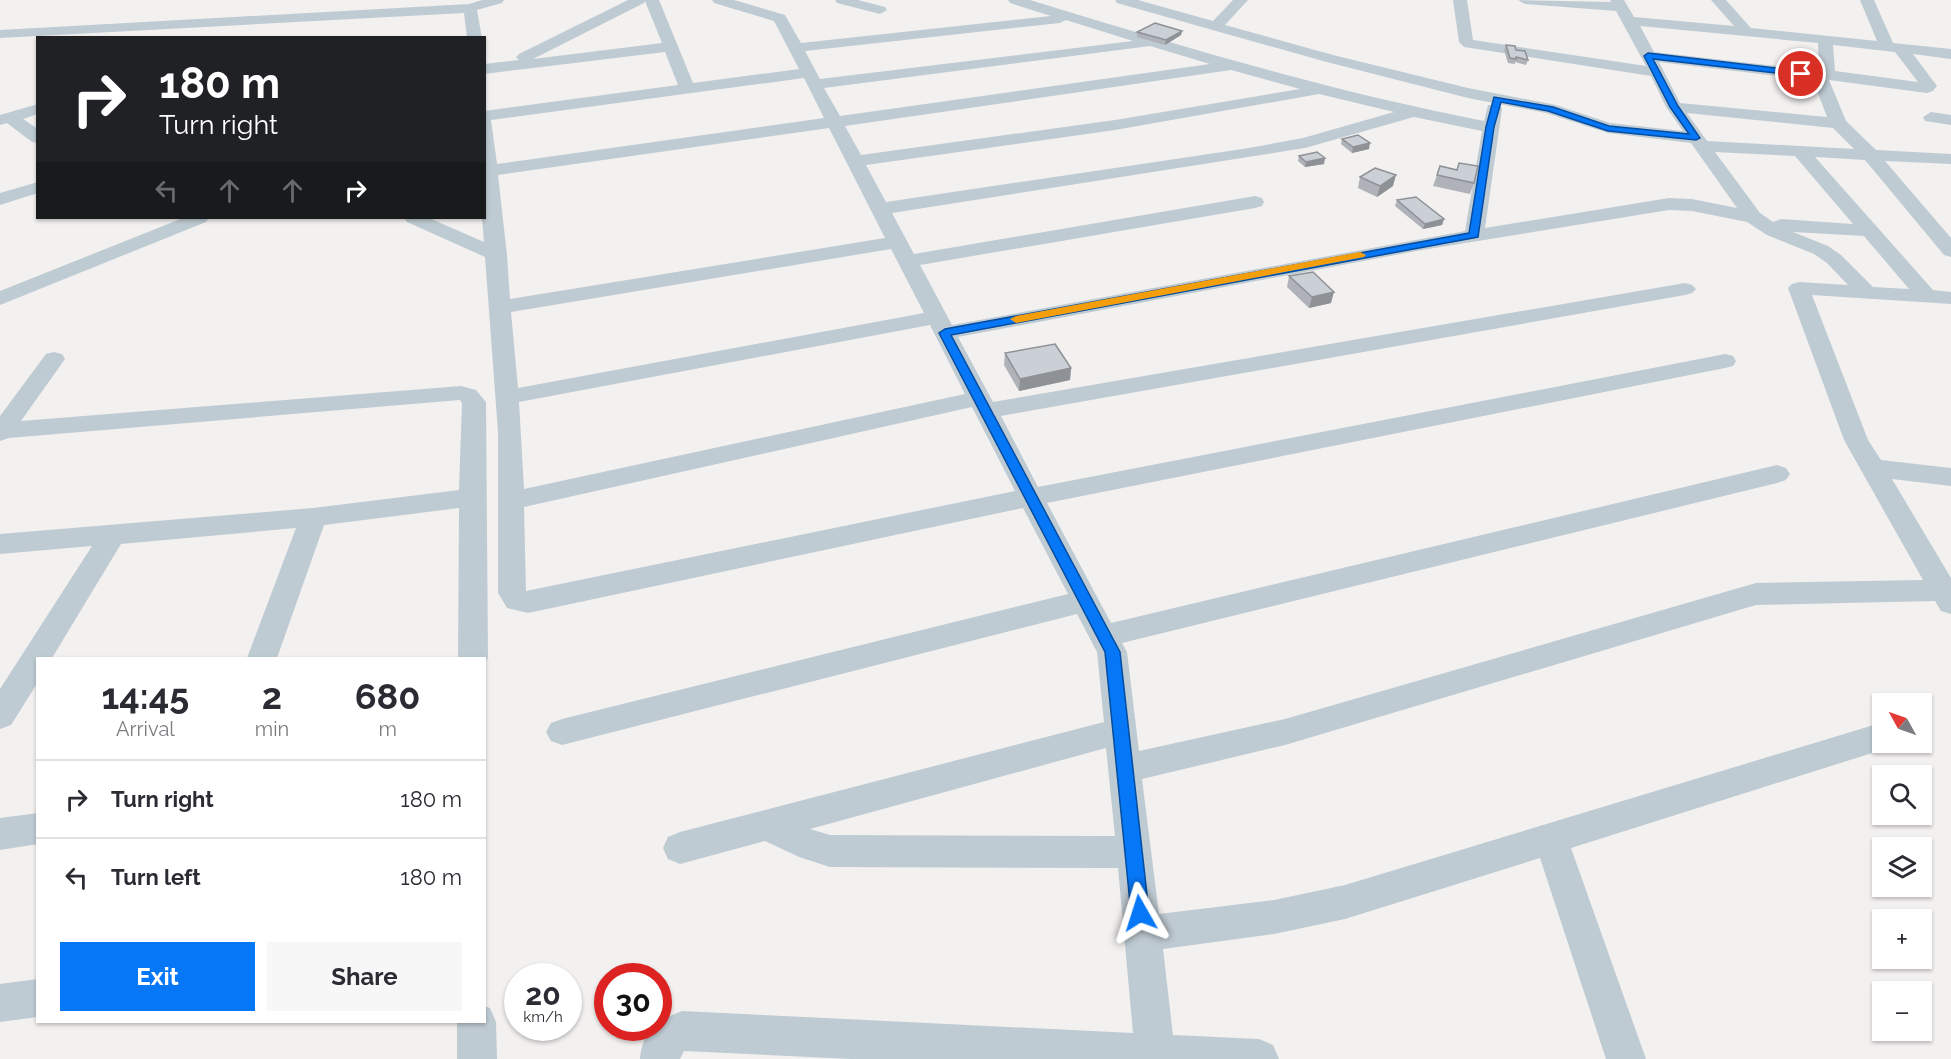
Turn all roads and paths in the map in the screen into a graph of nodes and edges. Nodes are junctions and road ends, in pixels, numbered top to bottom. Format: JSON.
{"nodes":[{"id":1,"x":497,"y":0,"type":"edge"},
{"id":2,"x":639,"y":0,"type":"edge"},
{"id":3,"x":652,"y":0,"type":"edge"},
{"id":4,"x":719,"y":0,"type":"edge"},
{"id":5,"x":842,"y":0,"type":"edge"},
{"id":6,"x":1015,"y":0,"type":"edge"},
{"id":7,"x":1122,"y":0,"type":"edge"},
{"id":8,"x":1241,"y":0,"type":"edge"},
{"id":9,"x":1460,"y":0,"type":"edge"},
{"id":10,"x":1524,"y":0,"type":"edge"},
{"id":11,"x":1718,"y":0,"type":"edge"},
{"id":12,"x":1867,"y":0,"type":"edge"},
{"id":13,"x":470,"y":8,"type":"junction"},
{"id":14,"x":1623,"y":9,"type":"edge"},
{"id":15,"x":880,"y":10,"type":"dead end"},
{"id":16,"x":1072,"y":18,"type":"junction"},
{"id":17,"x":1215,"y":27,"type":"junction"},
{"id":18,"x":1700,"y":27,"type":"junction"},
{"id":19,"x":1746,"y":31,"type":"junction"},
{"id":20,"x":0,"y":34,"type":"edge"},
{"id":21,"x":475,"y":36,"type":"edge"},
{"id":22,"x":1825,"y":40,"type":"junction"},
{"id":23,"x":1152,"y":43,"type":"junction"},
{"id":24,"x":669,"y":47,"type":"junction"},
{"id":25,"x":795,"y":48,"type":"junction"},
{"id":26,"x":1894,"y":48,"type":"junction"},
{"id":27,"x":1951,"y":54,"type":"edge"},
{"id":28,"x":1710,"y":63,"type":"junction"},
{"id":29,"x":1652,"y":64,"type":"junction"},
{"id":30,"x":507,"y":66,"type":"junction"},
{"id":31,"x":1230,"y":66,"type":"junction"},
{"id":32,"x":486,"y":69,"type":"edge"},
{"id":33,"x":1825,"y":75,"type":"junction"},
{"id":34,"x":811,"y":78,"type":"junction"},
{"id":35,"x":687,"y":89,"type":"junction"},
{"id":36,"x":1322,"y":91,"type":"junction"},
{"id":37,"x":1497,"y":99,"type":"junction"},
{"id":38,"x":1674,"y":107,"type":"junction"},
{"id":39,"x":36,"y":110,"type":"edge"},
{"id":40,"x":1410,"y":113,"type":"junction"},
{"id":41,"x":1931,"y":117,"type":"dead end"},
{"id":42,"x":5,"y":119,"type":"edge"},
{"id":43,"x":833,"y":120,"type":"junction"},
{"id":44,"x":1951,"y":120,"type":"edge"},
{"id":45,"x":1838,"y":123,"type":"junction"},
{"id":46,"x":486,"y":127,"type":"edge"},
{"id":47,"x":1490,"y":127,"type":"junction"},
{"id":48,"x":36,"y":137,"type":"edge"},
{"id":49,"x":486,"y":138,"type":"edge"},
{"id":50,"x":1699,"y":142,"type":"junction"},
{"id":51,"x":1800,"y":151,"type":"junction"},
{"id":52,"x":1870,"y":154,"type":"junction"},
{"id":53,"x":1951,"y":159,"type":"edge"},
{"id":54,"x":855,"y":161,"type":"junction"},
{"id":55,"x":489,"y":171,"type":"junction"},
{"id":56,"x":36,"y":187,"type":"edge"},
{"id":57,"x":0,"y":199,"type":"edge"},
{"id":58,"x":1255,"y":202,"type":"dead end"},
{"id":59,"x":880,"y":209,"type":"junction"},
{"id":60,"x":192,"y":219,"type":"edge"},
{"id":61,"x":416,"y":219,"type":"edge"},
{"id":62,"x":1757,"y":220,"type":"junction"},
{"id":63,"x":1871,"y":231,"type":"junction"},
{"id":64,"x":1474,"y":235,"type":"junction"},
{"id":65,"x":1951,"y":251,"type":"edge"},
{"id":66,"x":902,"y":252,"type":"junction"},
{"id":67,"x":496,"y":255,"type":"junction"},
{"id":68,"x":1685,"y":289,"type":"dead end"},
{"id":69,"x":1868,"y":292,"type":"junction"},
{"id":70,"x":1944,"y":298,"type":"edge"},
{"id":71,"x":0,"y":299,"type":"edge"},
{"id":72,"x":501,"y":307,"type":"junction"},
{"id":73,"x":940,"y":325,"type":"junction"},
{"id":74,"x":54,"y":359,"type":"dead end"},
{"id":75,"x":1725,"y":362,"type":"dead end"},
{"id":76,"x":507,"y":397,"type":"junction"},
{"id":77,"x":982,"y":405,"type":"junction"},
{"id":78,"x":1,"y":432,"type":"edge"},
{"id":79,"x":1872,"y":468,"type":"junction"},
{"id":80,"x":1777,"y":474,"type":"dead end"},
{"id":81,"x":1951,"y":477,"type":"edge"},
{"id":82,"x":472,"y":497,"type":"junction"},
{"id":83,"x":1030,"y":497,"type":"junction"},
{"id":84,"x":511,"y":501,"type":"junction"},
{"id":85,"x":312,"y":517,"type":"junction"},
{"id":86,"x":113,"y":535,"type":"junction"},
{"id":87,"x":0,"y":544,"type":"edge"},
{"id":88,"x":1948,"y":596,"type":"edge"},
{"id":89,"x":1085,"y":601,"type":"junction"},
{"id":90,"x":1104,"y":636,"type":"junction"},
{"id":91,"x":37,"y":657,"type":"edge"},
{"id":92,"x":262,"y":657,"type":"edge"},
{"id":93,"x":473,"y":657,"type":"edge"},
{"id":94,"x":36,"y":658,"type":"edge"},
{"id":95,"x":0,"y":716,"type":"edge"},
{"id":96,"x":1120,"y":731,"type":"junction"},
{"id":97,"x":562,"y":732,"type":"dead end"},
{"id":98,"x":1872,"y":740,"type":"edge"},
{"id":99,"x":1124,"y":769,"type":"junction"},
{"id":100,"x":766,"y":825,"type":"junction"},
{"id":101,"x":36,"y":828,"type":"edge"},
{"id":102,"x":0,"y":834,"type":"edge"},
{"id":103,"x":1550,"y":837,"type":"junction"},
{"id":104,"x":680,"y":848,"type":"dead end"},
{"id":105,"x":1133,"y":852,"type":"junction"},
{"id":106,"x":1142,"y":934,"type":"junction"},
{"id":107,"x":36,"y":998,"type":"edge"},
{"id":108,"x":0,"y":1003,"type":"edge"},
{"id":109,"x":476,"y":1023,"type":"edge"},
{"id":110,"x":1155,"y":1057,"type":"edge"},
{"id":111,"x":477,"y":1059,"type":"edge"},
{"id":112,"x":660,"y":1059,"type":"edge"},
{"id":113,"x":1259,"y":1059,"type":"edge"},
{"id":114,"x":1626,"y":1059,"type":"edge"}],
"edges":[{"from":1,"to":13,"type":"street"},
{"from":2,"to":30,"type":"street"},
{"from":3,"to":24,"type":"street"},
{"from":4,"to":25,"type":"street"},
{"from":5,"to":15,"type":"street"},
{"from":6,"to":16,"type":"street"},
{"from":7,"to":17,"type":"street"},
{"from":8,"to":17,"type":"street"},
{"from":9,"to":29,"type":"street"},
{"from":10,"to":14,"type":"street"},
{"from":11,"to":19,"type":"street"},
{"from":12,"to":26,"type":"street"},
{"from":13,"to":20,"type":"street"},
{"from":13,"to":21,"type":"street"},
{"from":14,"to":18,"type":"street"},
{"from":14,"to":29,"type":"street"},
{"from":16,"to":23,"type":"street"},
{"from":16,"to":25,"type":"street"},
{"from":17,"to":37,"type":"street"},
{"from":18,"to":19,"type":"street"},
{"from":18,"to":28,"type":"street"},
{"from":19,"to":22,"type":"street"},
{"from":22,"to":26,"type":"street"},
{"from":22,"to":33,"type":"street"},
{"from":23,"to":31,"type":"street"},
{"from":23,"to":34,"type":"street"},
{"from":24,"to":30,"type":"street"},
{"from":24,"to":35,"type":"street"},
{"from":25,"to":34,"type":"street"},
{"from":26,"to":27,"type":"street"},
{"from":26,"to":33,"type":"street"},
{"from":28,"to":29,"type":"street"},
{"from":28,"to":33,"type":"street"},
{"from":29,"to":38,"type":"street"},
{"from":30,"to":32,"type":"street"},
{"from":31,"to":36,"type":"street"},
{"from":31,"to":43,"type":"street"},
{"from":33,"to":45,"type":"street"},
{"from":34,"to":35,"type":"street"},
{"from":34,"to":43,"type":"street"},
{"from":35,"to":46,"type":"street"},
{"from":36,"to":40,"type":"street"},
{"from":36,"to":54,"type":"street"},
{"from":37,"to":47,"type":"street"},
{"from":37,"to":50,"type":"street"},
{"from":38,"to":45,"type":"street"},
{"from":38,"to":50,"type":"street"},
{"from":39,"to":42,"type":"street"},
{"from":40,"to":47,"type":"street"},
{"from":40,"to":59,"type":"street"},
{"from":41,"to":44,"type":"street"},
{"from":42,"to":48,"type":"street"},
{"from":43,"to":54,"type":"street"},
{"from":43,"to":55,"type":"street"},
{"from":45,"to":52,"type":"street"},
{"from":47,"to":64,"type":"street"},
{"from":49,"to":55,"type":"street"},
{"from":50,"to":51,"type":"street"},
{"from":50,"to":62,"type":"street"},
{"from":51,"to":52,"type":"street"},
{"from":51,"to":63,"type":"street"},
{"from":52,"to":53,"type":"street"},
{"from":52,"to":65,"type":"street"},
{"from":54,"to":59,"type":"street"},
{"from":55,"to":67,"type":"street"},
{"from":56,"to":57,"type":"street"},
{"from":58,"to":66,"type":"street"},
{"from":59,"to":66,"type":"street"},
{"from":60,"to":71,"type":"street"},
{"from":61,"to":67,"type":"street"},
{"from":62,"to":63,"type":"street"},
{"from":62,"to":64,"type":"street"},
{"from":62,"to":69,"type":"street"},
{"from":63,"to":70,"type":"street"},
{"from":64,"to":73,"type":"street"},
{"from":66,"to":72,"type":"street"},
{"from":66,"to":73,"type":"street"},
{"from":67,"to":72,"type":"street"},
{"from":68,"to":77,"type":"street"},
{"from":69,"to":70,"type":"street"},
{"from":69,"to":79,"type":"street"},
{"from":72,"to":76,"type":"street"},
{"from":73,"to":76,"type":"street"},
{"from":73,"to":77,"type":"street"},
{"from":74,"to":78,"type":"street"},
{"from":75,"to":83,"type":"street"},
{"from":76,"to":84,"type":"street"},
{"from":77,"to":83,"type":"street"},
{"from":77,"to":84,"type":"street"},
{"from":78,"to":82,"type":"street"},
{"from":79,"to":81,"type":"street"},
{"from":79,"to":88,"type":"street"},
{"from":80,"to":90,"type":"street"},
{"from":82,"to":85,"type":"street"},
{"from":82,"to":93,"type":"street"},
{"from":83,"to":84,"type":"street"},
{"from":83,"to":89,"type":"street"},
{"from":85,"to":86,"type":"street"},
{"from":85,"to":92,"type":"street"},
{"from":86,"to":87,"type":"street"},
{"from":86,"to":91,"type":"street"},
{"from":88,"to":99,"type":"street"},
{"from":89,"to":90,"type":"street"},
{"from":89,"to":97,"type":"street"},
{"from":90,"to":96,"type":"street"},
{"from":94,"to":95,"type":"street"},
{"from":96,"to":99,"type":"street"},
{"from":96,"to":100,"type":"street"},
{"from":98,"to":103,"type":"street"},
{"from":99,"to":105,"type":"street"},
{"from":100,"to":104,"type":"street"},
{"from":100,"to":105,"type":"street"},
{"from":101,"to":102,"type":"street"},
{"from":103,"to":106,"type":"street"},
{"from":103,"to":114,"type":"street"},
{"from":105,"to":106,"type":"street"},
{"from":106,"to":110,"type":"street"},
{"from":107,"to":108,"type":"street"},
{"from":109,"to":111,"type":"street"},
{"from":110,"to":112,"type":"street"},
{"from":110,"to":113,"type":"street"}]}
